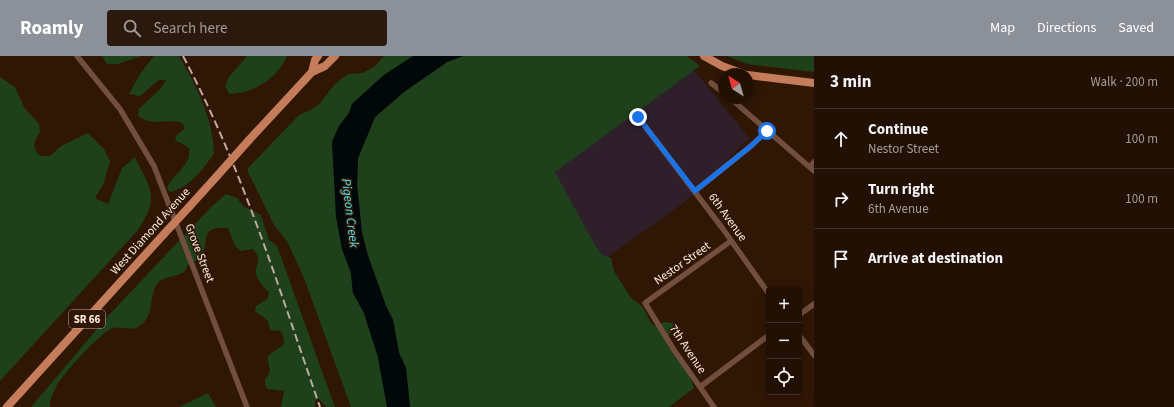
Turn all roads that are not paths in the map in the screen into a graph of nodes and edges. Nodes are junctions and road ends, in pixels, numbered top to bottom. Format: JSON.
{"nodes":[{"id":1,"x":77,"y":56,"type":"edge"},
{"id":2,"x":318,"y":56,"type":"edge"},
{"id":3,"x":335,"y":56,"type":"edge"},
{"id":4,"x":704,"y":56,"type":"edge"},
{"id":5,"x":728,"y":68,"type":"edge"},
{"id":6,"x":312,"y":72,"type":"junction"},
{"id":7,"x":754,"y":76,"type":"edge"},
{"id":8,"x":711,"y":83,"type":"dead end"},
{"id":9,"x":814,"y":83,"type":"edge"},
{"id":10,"x":718,"y":88,"type":"edge"},
{"id":11,"x":737,"y":104,"type":"edge"},
{"id":12,"x":638,"y":117,"type":"dead end"},
{"id":13,"x":767,"y":131,"type":"junction"},
{"id":14,"x":813,"y":167,"type":"edge"},
{"id":15,"x":695,"y":191,"type":"junction"},
{"id":16,"x":731,"y":241,"type":"junction"},
{"id":17,"x":766,"y":290,"type":"edge"},
{"id":18,"x":644,"y":303,"type":"joint"},
{"id":19,"x":814,"y":304,"type":"edge"},
{"id":20,"x":802,"y":313,"type":"edge"},
{"id":21,"x":766,"y":336,"type":"edge"},
{"id":22,"x":802,"y":339,"type":"edge"},
{"id":23,"x":814,"y":355,"type":"edge"},
{"id":24,"x":700,"y":387,"type":"junction"},
{"id":25,"x":8,"y":405,"type":"edge"},
{"id":26,"x":247,"y":407,"type":"edge"},
{"id":27,"x":714,"y":407,"type":"edge"}],
"edges":[{"from":1,"to":26,"type":"street","name":"Grove Street"},
{"from":2,"to":6,"type":"main road","name":"West Diamond Avenue","number":"SR 66"},
{"from":3,"to":6,"type":"main road","name":"West Diamond Avenue","number":"SR 66"},
{"from":4,"to":5,"type":"main road"},
{"from":6,"to":25,"type":"main road","name":"West Diamond Avenue","number":"SR 66","bridge":true},
{"from":7,"to":9,"type":"main road"},
{"from":8,"to":10,"type":"street"},
{"from":11,"to":13,"type":"street"},
{"from":12,"to":15,"type":"street","name":"6th Avenue"},
{"from":13,"to":14,"type":"street"},
{"from":13,"to":15,"type":"street"},
{"from":15,"to":16,"type":"street","name":"6th Avenue"},
{"from":16,"to":17,"type":"street","name":"6th Avenue"},
{"from":16,"to":18,"type":"street","name":"Nestor Street"},
{"from":18,"to":24,"type":"street","name":"7th Avenue"},
{"from":19,"to":20,"type":"street"},
{"from":21,"to":24,"type":"street"},
{"from":22,"to":23,"type":"street"},
{"from":24,"to":27,"type":"street","name":"7th Avenue"}]}
